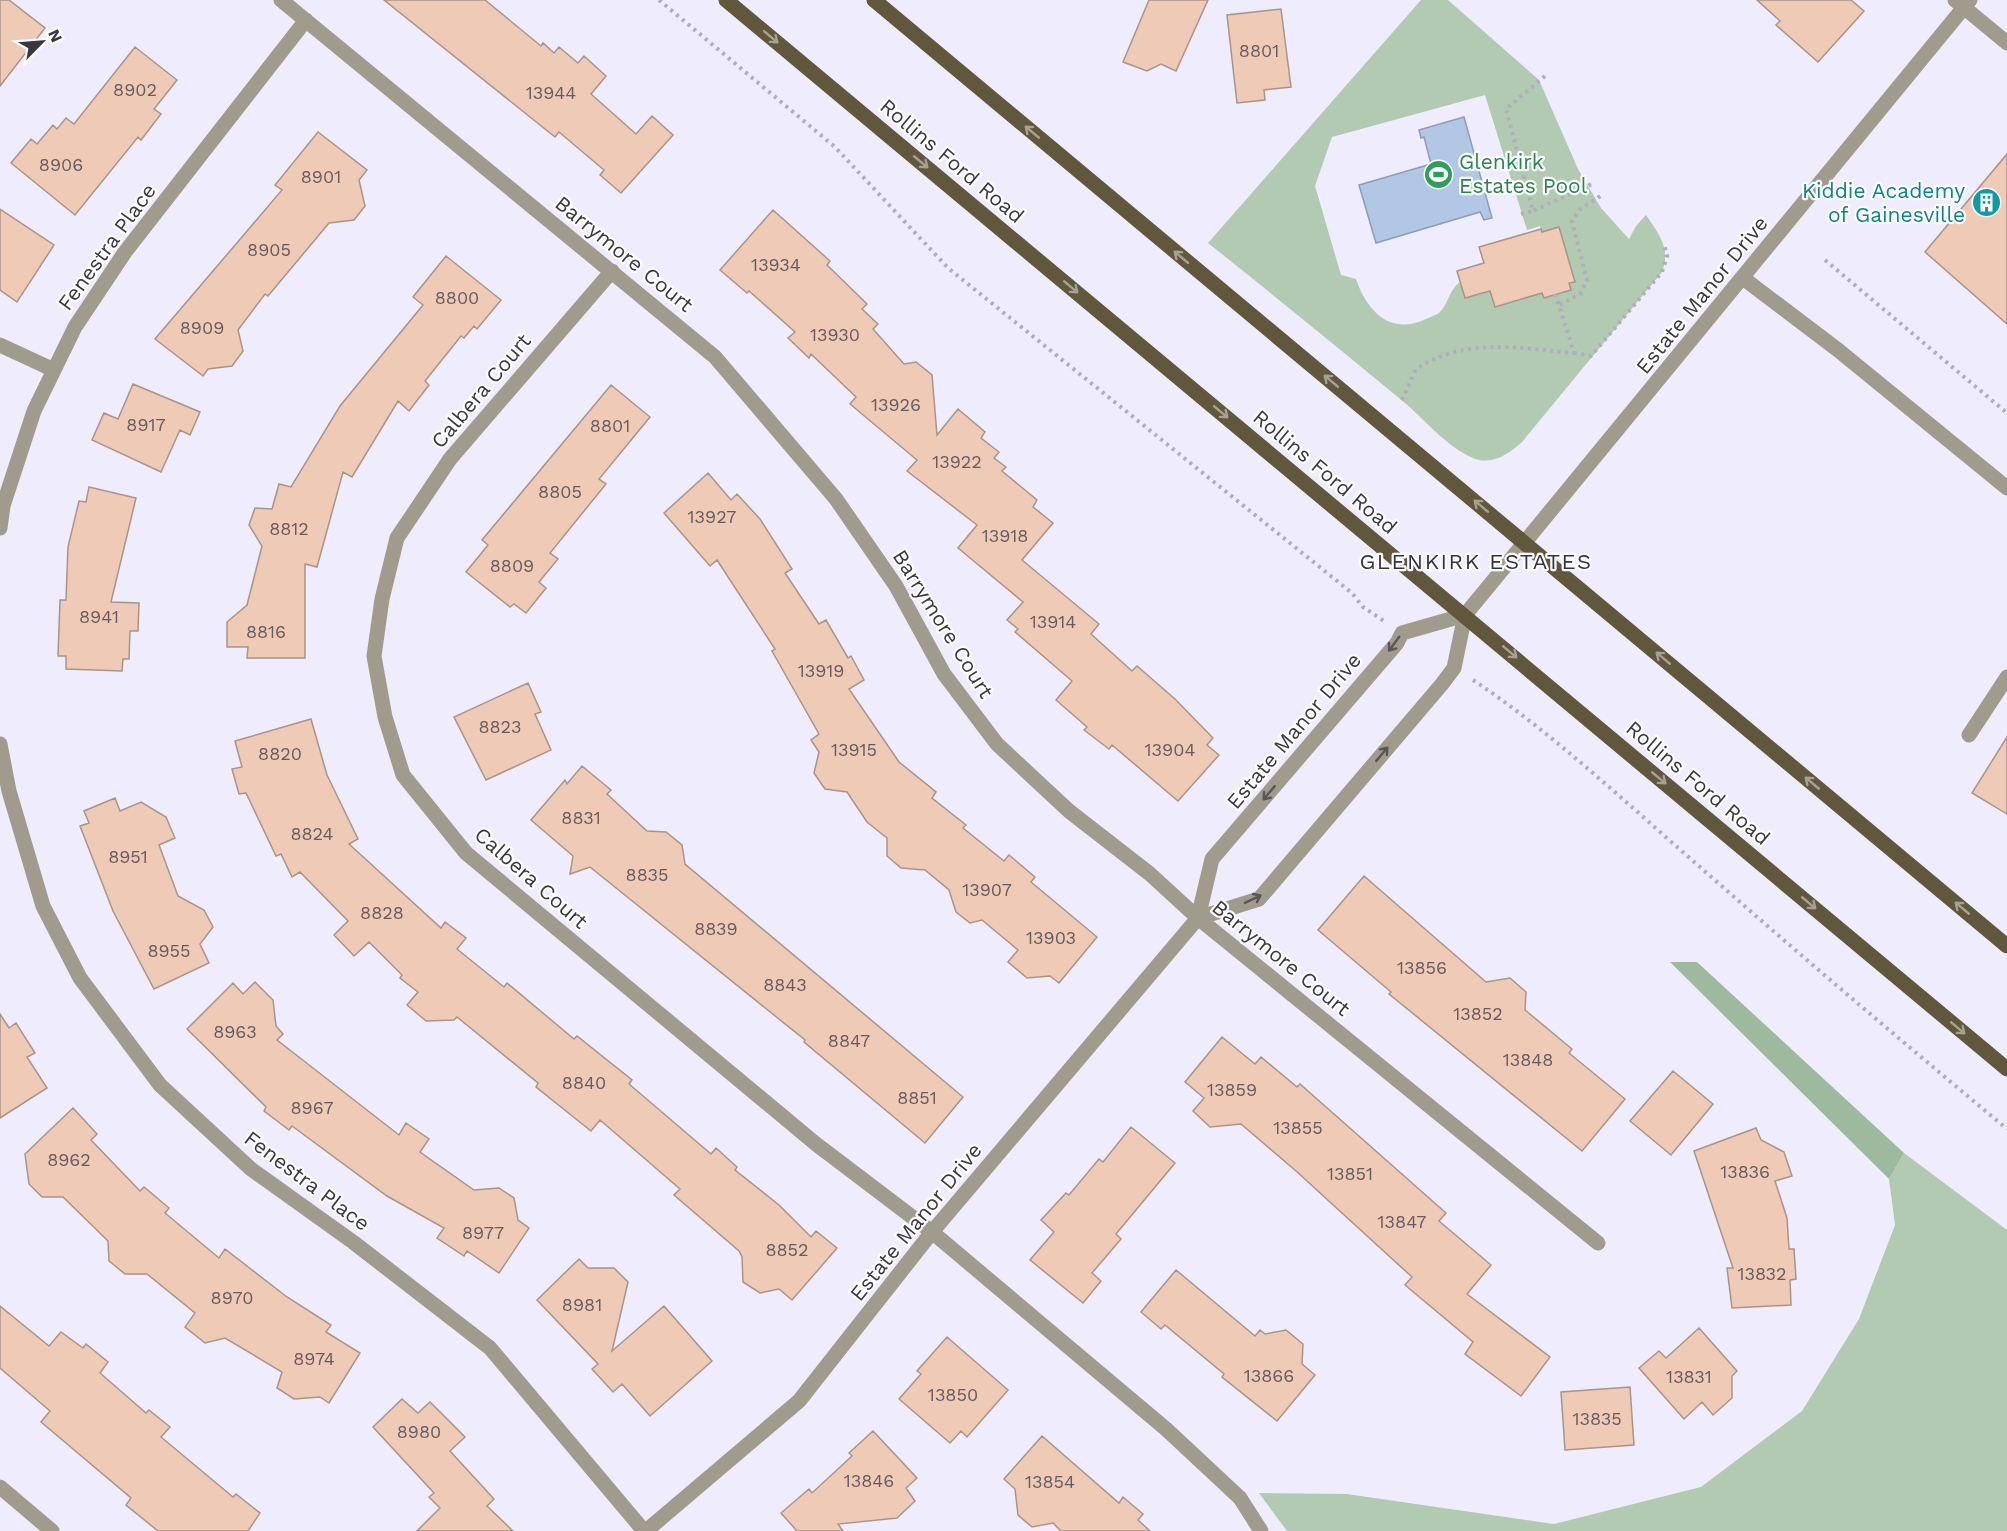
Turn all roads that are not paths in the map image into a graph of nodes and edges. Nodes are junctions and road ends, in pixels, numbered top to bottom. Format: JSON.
{"nodes":[{"id":1,"x":281,"y":0,"type":"edge"},
{"id":2,"x":726,"y":0,"type":"edge"},
{"id":3,"x":874,"y":0,"type":"edge"},
{"id":4,"x":1963,"y":3,"type":"edge"},
{"id":5,"x":306,"y":20,"type":"junction"},
{"id":6,"x":2007,"y":43,"type":"edge"},
{"id":7,"x":612,"y":271,"type":"junction"},
{"id":8,"x":1743,"y":278,"type":"junction"},
{"id":9,"x":0,"y":345,"type":"edge"},
{"id":10,"x":54,"y":370,"type":"junction"},
{"id":11,"x":2007,"y":488,"type":"edge"},
{"id":12,"x":0,"y":528,"type":"edge"},
{"id":13,"x":1526,"y":544,"type":"junction"},
{"id":14,"x":1465,"y":615,"type":"junction"},
{"id":15,"x":2007,"y":677,"type":"edge"},
{"id":16,"x":1969,"y":735,"type":"dead end"},
{"id":17,"x":0,"y":744,"type":"edge"},
{"id":18,"x":1198,"y":918,"type":"junction"},
{"id":19,"x":2007,"y":946,"type":"edge"},
{"id":20,"x":2007,"y":1069,"type":"edge"},
{"id":21,"x":932,"y":1232,"type":"junction"},
{"id":22,"x":1598,"y":1243,"type":"dead end"},
{"id":23,"x":0,"y":1487,"type":"edge"},
{"id":24,"x":52,"y":1531,"type":"edge"},
{"id":25,"x":645,"y":1531,"type":"edge"},
{"id":26,"x":1261,"y":1531,"type":"edge"}],
"edges":[{"from":1,"to":5,"type":"street","name":"Barrymore Court"},
{"from":2,"to":14,"type":"main road","name":"Rollins Ford Road","one_way":true},
{"from":13,"to":3,"type":"main road","one_way":true},
{"from":4,"to":6,"type":"street"},
{"from":4,"to":8,"type":"street","name":"Estate Manor Drive"},
{"from":5,"to":7,"type":"street","name":"Barrymore Court"},
{"from":5,"to":10,"type":"street","name":"Fenestra Place"},
{"from":7,"to":18,"type":"street","name":"Barrymore Court"},
{"from":7,"to":21,"type":"street","name":"Calbera Court"},
{"from":8,"to":11,"type":"street"},
{"from":8,"to":13,"type":"street","name":"Estate Manor Drive"},
{"from":9,"to":10,"type":"street"},
{"from":10,"to":12,"type":"street","name":"Fenestra Place"},
{"from":13,"to":14,"type":"street","name":"Estate Manor Drive"},
{"from":19,"to":13,"type":"main road","one_way":true},
{"from":18,"to":14,"type":"street","name":"Estate Manor Drive","one_way":true},
{"from":14,"to":18,"type":"street","name":"Estate Manor Drive","one_way":true},
{"from":14,"to":20,"type":"main road","name":"Rollins Ford Road","one_way":true},
{"from":15,"to":16,"type":"street"},
{"from":17,"to":25,"type":"street","name":"Fenestra Place"},
{"from":18,"to":21,"type":"street","name":"Estate Manor Drive"},
{"from":18,"to":22,"type":"street","name":"Barrymore Court"},
{"from":21,"to":25,"type":"street","name":"Estate Manor Drive"},
{"from":21,"to":26,"type":"street","name":"Calbera Court"},
{"from":23,"to":24,"type":"street"}]}
